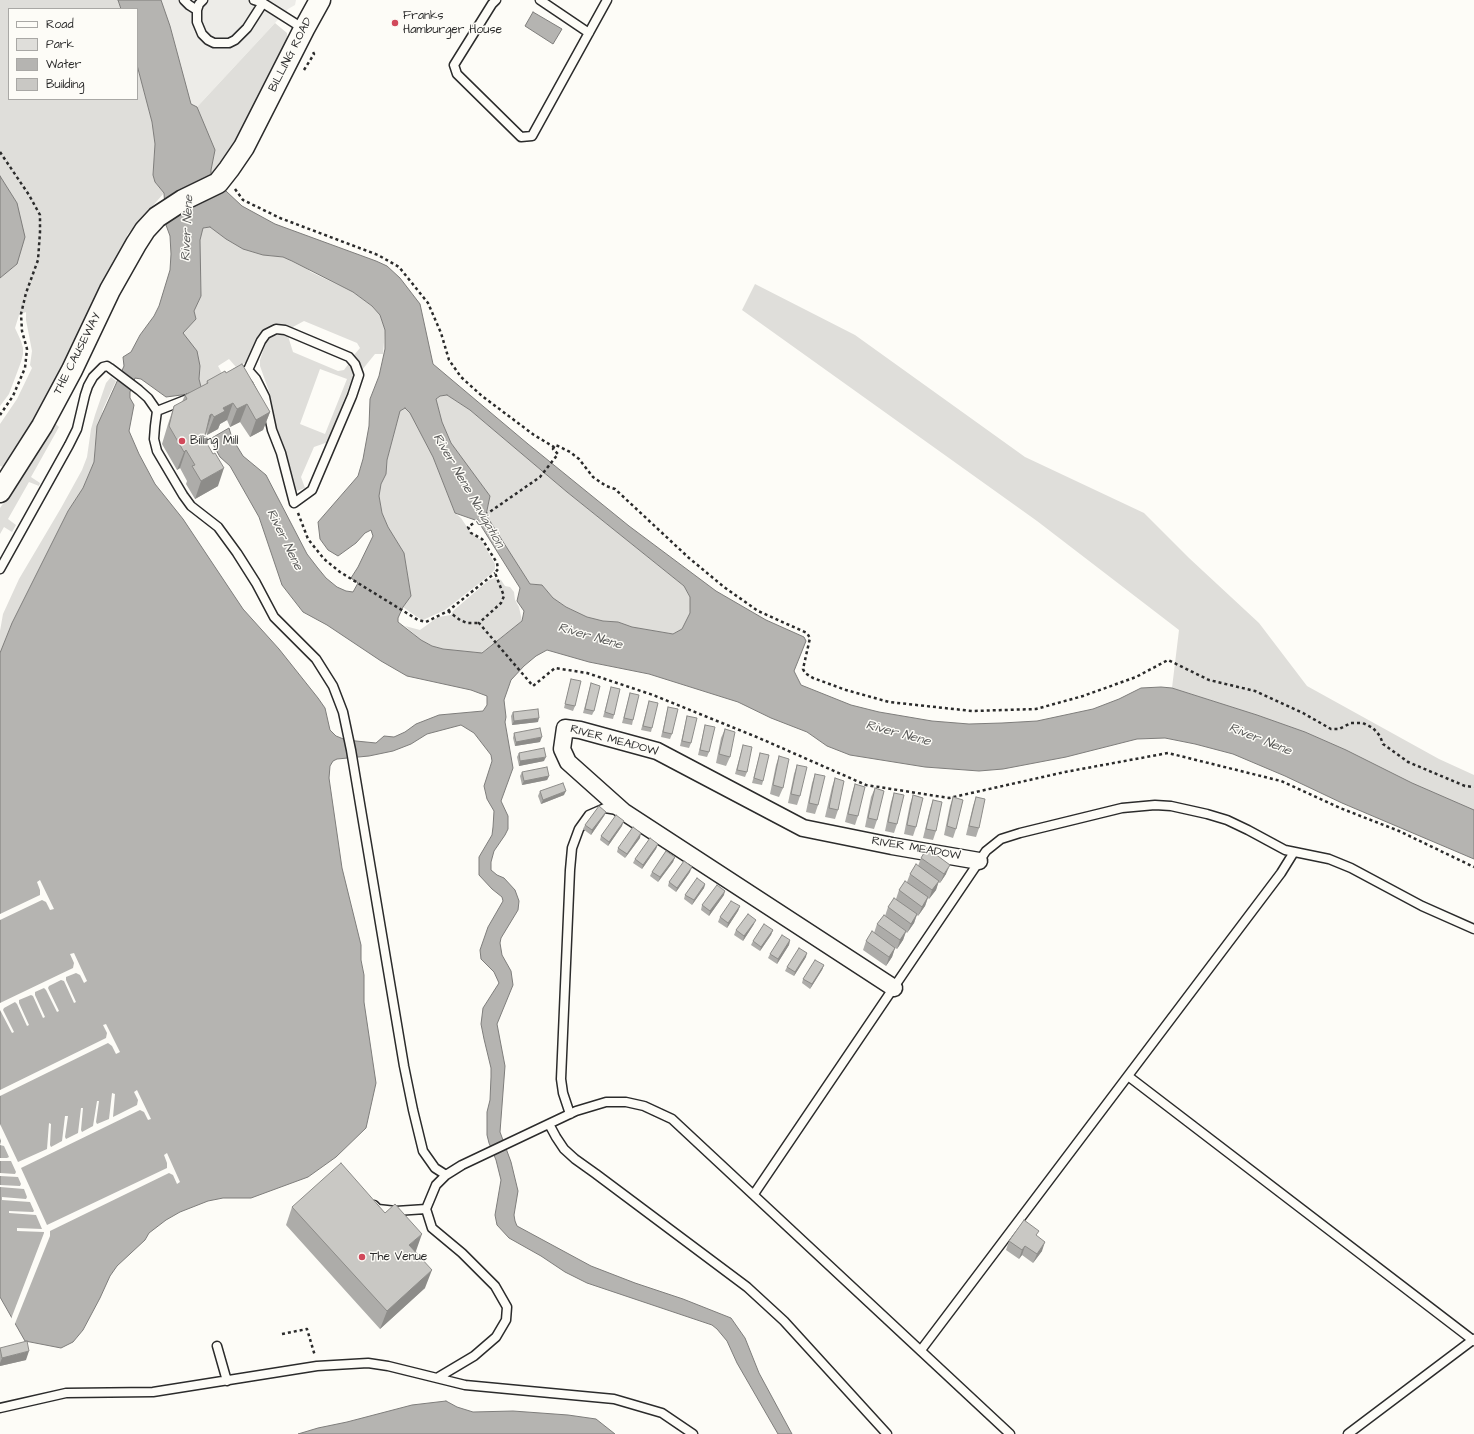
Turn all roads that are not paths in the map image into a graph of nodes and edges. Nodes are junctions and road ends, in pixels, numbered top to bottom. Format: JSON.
{"nodes":[{"id":1,"x":184,"y":0,"type":"edge"},
{"id":2,"x":203,"y":0,"type":"edge"},
{"id":3,"x":254,"y":0,"type":"edge"},
{"id":4,"x":320,"y":0,"type":"edge"},
{"id":5,"x":496,"y":0,"type":"edge"},
{"id":6,"x":540,"y":0,"type":"edge"},
{"id":7,"x":607,"y":0,"type":"edge"},
{"id":8,"x":263,"y":3,"type":"junction"},
{"id":9,"x":197,"y":10,"type":"junction"},
{"id":10,"x":304,"y":29,"type":"junction"},
{"id":11,"x":589,"y":34,"type":"junction"},
{"id":12,"x":225,"y":183,"type":"joint"},
{"id":13,"x":248,"y":370,"type":"junction"},
{"id":14,"x":232,"y":376,"type":"edge"},
{"id":15,"x":200,"y":393,"type":"edge"},
{"id":16,"x":157,"y":411,"type":"junction"},
{"id":17,"x":0,"y":492,"type":"edge"},
{"id":18,"x":0,"y":569,"type":"edge"},
{"id":19,"x":624,"y":812,"type":"junction"},
{"id":20,"x":1294,"y":852,"type":"junction"},
{"id":21,"x":980,"y":861,"type":"junction"},
{"id":22,"x":1474,"y":929,"type":"edge"},
{"id":23,"x":894,"y":988,"type":"junction"},
{"id":24,"x":1128,"y":1076,"type":"junction"},
{"id":25,"x":570,"y":1114,"type":"junction"},
{"id":26,"x":549,"y":1124,"type":"junction"},
{"id":27,"x":446,"y":1175,"type":"junction"},
{"id":28,"x":754,"y":1194,"type":"junction"},
{"id":29,"x":369,"y":1199,"type":"edge"},
{"id":30,"x":426,"y":1209,"type":"junction"},
{"id":31,"x":1474,"y":1340,"type":"edge"},
{"id":32,"x":217,"y":1346,"type":"dead end"},
{"id":33,"x":921,"y":1350,"type":"junction"},
{"id":34,"x":437,"y":1378,"type":"junction"},
{"id":35,"x":227,"y":1381,"type":"junction"},
{"id":36,"x":0,"y":1408,"type":"edge"},
{"id":37,"x":693,"y":1434,"type":"edge"},
{"id":38,"x":887,"y":1434,"type":"edge"},
{"id":39,"x":1010,"y":1434,"type":"edge"},
{"id":40,"x":1348,"y":1434,"type":"edge"}],
"edges":[{"from":1,"to":9,"type":"lane"},
{"from":2,"to":9,"type":"lane"},
{"from":3,"to":8,"type":"lane"},
{"from":4,"to":10,"type":"street","name":"BILLING ROAD"},
{"from":5,"to":11,"type":"lane"},
{"from":6,"to":11,"type":"lane"},
{"from":7,"to":11,"type":"lane"},
{"from":8,"to":9,"type":"lane"},
{"from":8,"to":10,"type":"lane"},
{"from":10,"to":12,"type":"street","name":"BILLING ROAD"},
{"from":12,"to":17,"type":"street","name":"THE CAUSEWAY"},
{"from":13,"to":13,"type":"lane"},
{"from":13,"to":14,"type":"lane"},
{"from":15,"to":16,"type":"lane"},
{"from":16,"to":18,"type":"lane"},
{"from":16,"to":27,"type":"lane"},
{"from":19,"to":21,"type":"street","name":"RIVER MEADOW"},
{"from":19,"to":23,"type":"street","name":"RIVER MEADOW"},
{"from":19,"to":25,"type":"lane"},
{"from":20,"to":21,"type":"lane"},
{"from":20,"to":22,"type":"lane"},
{"from":20,"to":24,"type":"lane"},
{"from":21,"to":23,"type":"lane"},
{"from":23,"to":28,"type":"lane"},
{"from":24,"to":31,"type":"lane"},
{"from":24,"to":33,"type":"lane"},
{"from":25,"to":26,"type":"lane"},
{"from":25,"to":28,"type":"lane"},
{"from":26,"to":27,"type":"lane"},
{"from":26,"to":38,"type":"lane"},
{"from":27,"to":30,"type":"lane"},
{"from":28,"to":33,"type":"lane"},
{"from":29,"to":30,"type":"lane"},
{"from":30,"to":34,"type":"lane"},
{"from":31,"to":40,"type":"lane"},
{"from":32,"to":35,"type":"lane"},
{"from":33,"to":39,"type":"lane"},
{"from":34,"to":35,"type":"lane"},
{"from":34,"to":37,"type":"lane"},
{"from":35,"to":36,"type":"lane"}]}
